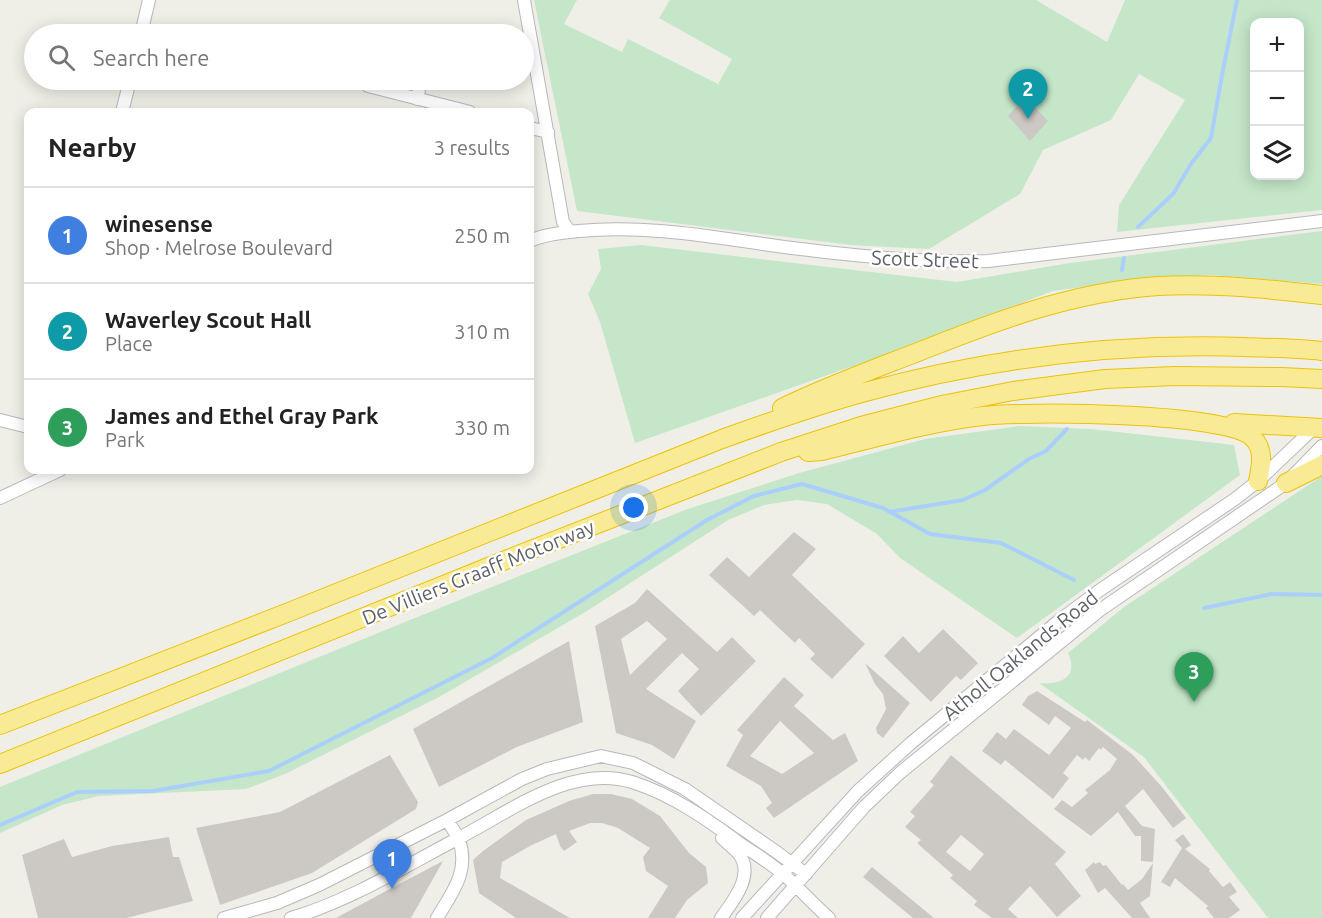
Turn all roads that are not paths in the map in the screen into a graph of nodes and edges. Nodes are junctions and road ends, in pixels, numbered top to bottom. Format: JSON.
{"nodes":[{"id":1,"x":149,"y":0,"type":"edge"},
{"id":2,"x":524,"y":0,"type":"edge"},
{"id":3,"x":143,"y":24,"type":"edge"},
{"id":4,"x":528,"y":24,"type":"edge"},
{"id":5,"x":534,"y":55,"type":"edge"},
{"id":6,"x":128,"y":90,"type":"edge"},
{"id":7,"x":383,"y":90,"type":"edge"},
{"id":8,"x":419,"y":90,"type":"edge"},
{"id":9,"x":417,"y":99,"type":"junction"},
{"id":10,"x":123,"y":108,"type":"edge"},
{"id":11,"x":454,"y":108,"type":"edge"},
{"id":12,"x":534,"y":129,"type":"edge"},
{"id":13,"x":548,"y":132,"type":"junction"},
{"id":14,"x":1322,"y":221,"type":"edge"},
{"id":15,"x":564,"y":229,"type":"junction"},
{"id":16,"x":534,"y":240,"type":"edge"},
{"id":17,"x":1322,"y":295,"type":"edge"},
{"id":18,"x":1322,"y":351,"type":"edge"},
{"id":19,"x":1322,"y":379,"type":"edge"},
{"id":20,"x":0,"y":420,"type":"edge"},
{"id":21,"x":1194,"y":421,"type":"junction"},
{"id":22,"x":1320,"y":425,"type":"edge"},
{"id":23,"x":24,"y":426,"type":"edge"},
{"id":24,"x":722,"y":439,"type":"junction"},
{"id":25,"x":1322,"y":446,"type":"edge"},
{"id":26,"x":781,"y":452,"type":"junction"},
{"id":27,"x":1322,"y":465,"type":"edge"},
{"id":28,"x":36,"y":475,"type":"edge"},
{"id":29,"x":1258,"y":481,"type":"junction"},
{"id":30,"x":1286,"y":483,"type":"junction"},
{"id":31,"x":0,"y":498,"type":"edge"},
{"id":32,"x":0,"y":725,"type":"edge"},
{"id":33,"x":0,"y":764,"type":"edge"},
{"id":34,"x":689,"y":808,"type":"junction"},
{"id":35,"x":447,"y":820,"type":"junction"},
{"id":36,"x":458,"y":839,"type":"junction"},
{"id":37,"x":791,"y":862,"type":"junction"},
{"id":38,"x":782,"y":873,"type":"junction"},
{"id":39,"x":806,"y":874,"type":"junction"},
{"id":40,"x":796,"y":886,"type":"junction"},
{"id":41,"x":224,"y":918,"type":"edge"},
{"id":42,"x":291,"y":918,"type":"edge"},
{"id":43,"x":437,"y":918,"type":"edge"},
{"id":44,"x":722,"y":918,"type":"edge"},
{"id":45,"x":742,"y":918,"type":"edge"},
{"id":46,"x":767,"y":918,"type":"edge"},
{"id":47,"x":829,"y":918,"type":"edge"}],
"edges":[{"from":1,"to":3,"type":"street"},
{"from":2,"to":4,"type":"street"},
{"from":5,"to":13,"type":"street"},
{"from":6,"to":10,"type":"street"},
{"from":7,"to":9,"type":"street"},
{"from":8,"to":9,"type":"street"},
{"from":9,"to":11,"type":"street"},
{"from":12,"to":13,"type":"street"},
{"from":13,"to":15,"type":"street"},
{"from":14,"to":15,"type":"street","name":"Scott Street"},
{"from":15,"to":16,"type":"street","name":"Scott Street"},
{"from":17,"to":24,"type":"highway"},
{"from":18,"to":24,"type":"highway"},
{"from":19,"to":26,"type":"highway","name":"De Villiers Graaff Motorway"},
{"from":20,"to":23,"type":"street"},
{"from":21,"to":22,"type":"highway"},
{"from":21,"to":26,"type":"highway"},
{"from":21,"to":29,"type":"highway"},
{"from":22,"to":29,"type":"street","name":"Atholl Oaklands Road"},
{"from":24,"to":32,"type":"highway"},
{"from":25,"to":30,"type":"street","name":"Atholl Oaklands Road"},
{"from":26,"to":33,"type":"highway","name":"De Villiers Graaff Motorway"},
{"from":27,"to":30,"type":"highway"},
{"from":28,"to":31,"type":"street"},
{"from":29,"to":37,"type":"street","name":"Atholl Oaklands Road"},
{"from":30,"to":39,"type":"street","name":"Atholl Oaklands Road"},
{"from":34,"to":36,"type":"street"},
{"from":34,"to":38,"type":"street"},
{"from":34,"to":44,"type":"street"},
{"from":35,"to":36,"type":"street"},
{"from":35,"to":37,"type":"street"},
{"from":35,"to":41,"type":"street"},
{"from":36,"to":42,"type":"street"},
{"from":36,"to":43,"type":"street"},
{"from":37,"to":38,"type":"street","name":"Atholl Oaklands Road"},
{"from":37,"to":39,"type":"street"},
{"from":38,"to":40,"type":"street"},
{"from":38,"to":45,"type":"street","name":"Atholl Oaklands Road"},
{"from":39,"to":40,"type":"street","name":"Atholl Oaklands Road"},
{"from":40,"to":46,"type":"street","name":"Atholl Oaklands Road"},
{"from":40,"to":47,"type":"street"}]}
